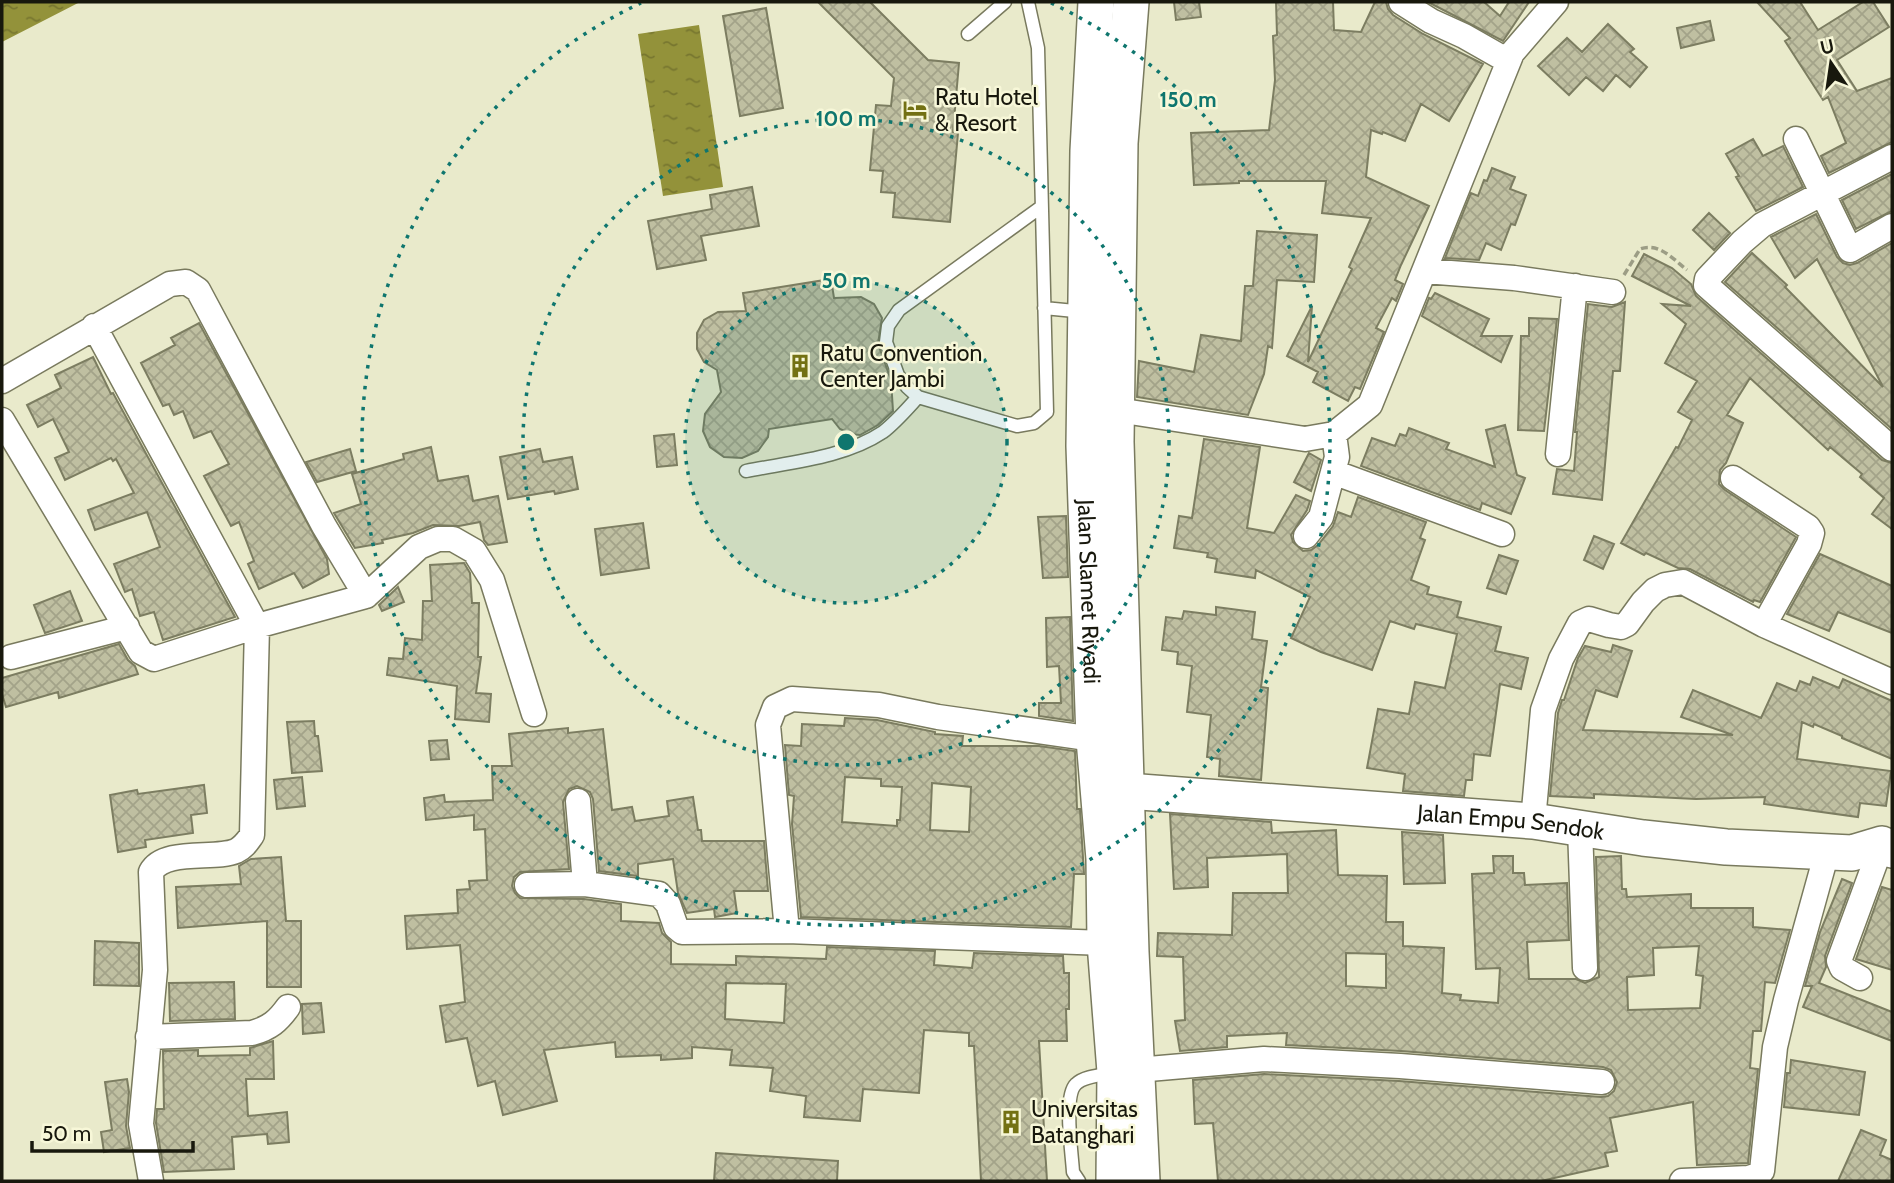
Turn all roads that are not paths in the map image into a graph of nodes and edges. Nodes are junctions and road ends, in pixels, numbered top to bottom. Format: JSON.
{"nodes":[{"id":1,"x":1005,"y":2,"type":"edge"},
{"id":2,"x":1028,"y":2,"type":"edge"},
{"id":3,"x":1096,"y":2,"type":"edge"},
{"id":4,"x":1131,"y":2,"type":"edge"},
{"id":5,"x":1401,"y":2,"type":"edge"},
{"id":6,"x":1556,"y":2,"type":"edge"},
{"id":7,"x":968,"y":34,"type":"dead end"},
{"id":8,"x":1508,"y":61,"type":"junction"},
{"id":9,"x":1796,"y":139,"type":"dead end"},
{"id":10,"x":1892,"y":157,"type":"edge"},
{"id":11,"x":1821,"y":194,"type":"junction"},
{"id":12,"x":1041,"y":207,"type":"junction"},
{"id":13,"x":1892,"y":226,"type":"edge"},
{"id":14,"x":1425,"y":271,"type":"junction"},
{"id":15,"x":1575,"y":286,"type":"junction"},
{"id":16,"x":1613,"y":292,"type":"road end"},
{"id":17,"x":1044,"y":308,"type":"junction"},
{"id":18,"x":1101,"y":310,"type":"junction"},
{"id":19,"x":94,"y":326,"type":"junction"},
{"id":20,"x":2,"y":381,"type":"edge"},
{"id":21,"x":918,"y":397,"type":"junction"},
{"id":22,"x":2,"y":420,"type":"edge"},
{"id":23,"x":1106,"y":433,"type":"junction"},
{"id":24,"x":1334,"y":434,"type":"junction"},
{"id":25,"x":1892,"y":449,"type":"edge"},
{"id":26,"x":1558,"y":454,"type":"dead end"},
{"id":27,"x":746,"y":471,"type":"dead end"},
{"id":28,"x":1333,"y":472,"type":"junction"},
{"id":29,"x":1733,"y":478,"type":"dead end"},
{"id":30,"x":1502,"y":534,"type":"dead end"},
{"id":31,"x":1306,"y":537,"type":"dead end"},
{"id":32,"x":366,"y":597,"type":"junction"},
{"id":33,"x":1764,"y":625,"type":"junction"},
{"id":34,"x":257,"y":626,"type":"junction"},
{"id":35,"x":127,"y":627,"type":"junction"},
{"id":36,"x":11,"y":657,"type":"dead end"},
{"id":37,"x":1892,"y":682,"type":"edge"},
{"id":38,"x":534,"y":714,"type":"dead end"},
{"id":39,"x":1094,"y":739,"type":"junction"},
{"id":40,"x":1127,"y":792,"type":"junction"},
{"id":41,"x":578,"y":801,"type":"dead end"},
{"id":42,"x":1533,"y":821,"type":"junction"},
{"id":43,"x":1580,"y":828,"type":"junction"},
{"id":44,"x":1889,"y":838,"type":"edge"},
{"id":45,"x":1827,"y":852,"type":"junction"},
{"id":46,"x":585,"y":884,"type":"junction"},
{"id":47,"x":527,"y":885,"type":"dead end"},
{"id":48,"x":787,"y":931,"type":"junction"},
{"id":49,"x":1105,"y":943,"type":"junction"},
{"id":50,"x":1585,"y":968,"type":"dead end"},
{"id":51,"x":1860,"y":978,"type":"dead end"},
{"id":52,"x":288,"y":1007,"type":"dead end"},
{"id":53,"x":148,"y":1037,"type":"junction"},
{"id":54,"x":1126,"y":1071,"type":"junction"},
{"id":55,"x":1602,"y":1082,"type":"dead end"},
{"id":56,"x":151,"y":1181,"type":"edge"},
{"id":57,"x":1079,"y":1181,"type":"edge"},
{"id":58,"x":1114,"y":1181,"type":"edge"},
{"id":59,"x":1142,"y":1181,"type":"edge"},
{"id":60,"x":1682,"y":1181,"type":"edge"}],
"edges":[{"from":1,"to":7,"type":"lane"},
{"from":2,"to":12,"type":"lane"},
{"from":3,"to":18,"type":"main road","name":"Jalan Slamet Riyadi"},
{"from":4,"to":18,"type":"main road","name":"Jalan Slamet Riyadi"},
{"from":5,"to":8,"type":"street"},
{"from":6,"to":8,"type":"street"},
{"from":8,"to":14,"type":"street"},
{"from":9,"to":11,"type":"street"},
{"from":10,"to":11,"type":"street"},
{"from":11,"to":13,"type":"street"},
{"from":11,"to":25,"type":"street"},
{"from":12,"to":17,"type":"lane"},
{"from":12,"to":21,"type":"lane"},
{"from":14,"to":15,"type":"street"},
{"from":14,"to":24,"type":"street"},
{"from":15,"to":16,"type":"street"},
{"from":15,"to":26,"type":"street"},
{"from":17,"to":18,"type":"lane"},
{"from":17,"to":21,"type":"lane"},
{"from":18,"to":23,"type":"main road","name":"Jalan Slamet Riyadi"},
{"from":18,"to":23,"type":"main road","name":"Jalan Slamet Riyadi"},
{"from":19,"to":20,"type":"street"},
{"from":19,"to":32,"type":"street"},
{"from":19,"to":34,"type":"street"},
{"from":21,"to":27,"type":"lane"},
{"from":22,"to":35,"type":"street"},
{"from":23,"to":24,"type":"street"},
{"from":23,"to":39,"type":"main road","name":"Jalan Slamet Riyadi"},
{"from":23,"to":40,"type":"main road","name":"Jalan Slamet Riyadi"},
{"from":24,"to":28,"type":"street"},
{"from":28,"to":30,"type":"street"},
{"from":28,"to":31,"type":"street"},
{"from":29,"to":33,"type":"street"},
{"from":32,"to":34,"type":"street"},
{"from":32,"to":38,"type":"street"},
{"from":33,"to":37,"type":"street"},
{"from":33,"to":42,"type":"street"},
{"from":34,"to":35,"type":"street"},
{"from":34,"to":53,"type":"street"},
{"from":35,"to":36,"type":"street"},
{"from":39,"to":48,"type":"street"},
{"from":39,"to":49,"type":"main road","name":"Jalan Slamet Riyadi"},
{"from":40,"to":42,"type":"main road","name":"Jalan Empu Sendok"},
{"from":40,"to":54,"type":"main road","name":"Jalan Slamet Riyadi"},
{"from":41,"to":46,"type":"street"},
{"from":42,"to":43,"type":"main road","name":"Jalan Empu Sendok"},
{"from":43,"to":45,"type":"main road","name":"Jalan Empu Sendok"},
{"from":43,"to":50,"type":"street"},
{"from":44,"to":45,"type":"main road","name":"Jalan Empu Sendok"},
{"from":44,"to":51,"type":"street"},
{"from":45,"to":60,"type":"street"},
{"from":46,"to":47,"type":"street"},
{"from":46,"to":48,"type":"street"},
{"from":48,"to":49,"type":"street"},
{"from":49,"to":54,"type":"main road","name":"Jalan Slamet Riyadi"},
{"from":52,"to":53,"type":"street"},
{"from":53,"to":56,"type":"street"},
{"from":54,"to":55,"type":"street"},
{"from":54,"to":57,"type":"lane"},
{"from":54,"to":58,"type":"main road","name":"Jalan Slamet Riyadi"},
{"from":54,"to":59,"type":"main road","name":"Jalan Slamet Riyadi"}]}
